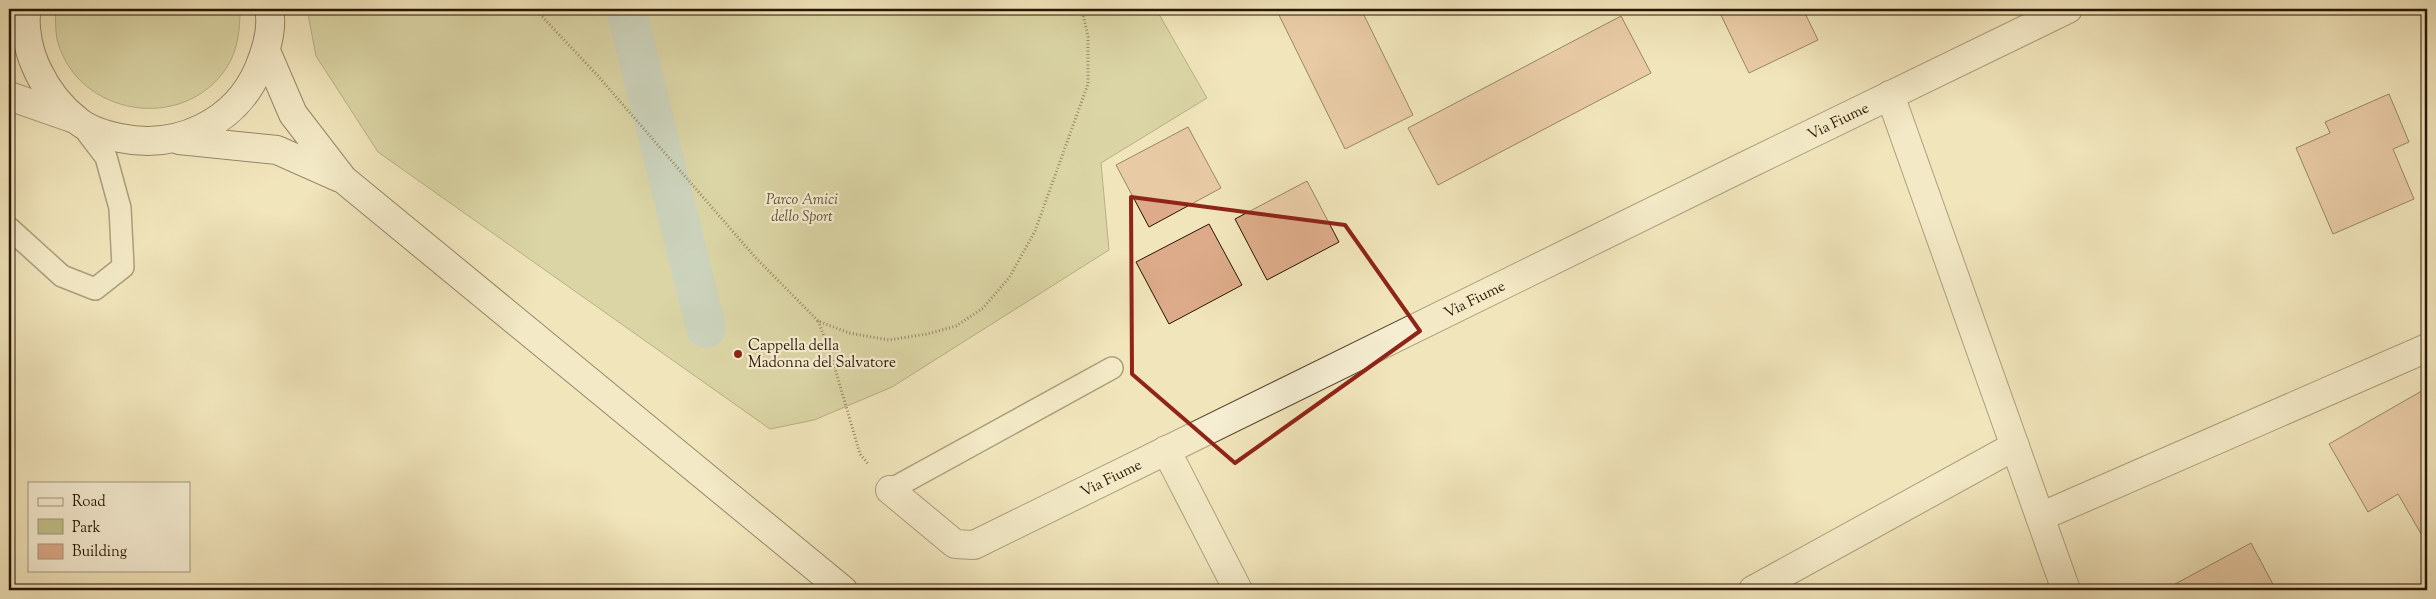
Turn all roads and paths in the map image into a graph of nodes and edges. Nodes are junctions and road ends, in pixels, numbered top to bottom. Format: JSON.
{"nodes":[{"id":1,"x":269,"y":9,"type":"edge"},
{"id":2,"x":535,"y":9,"type":"edge"},
{"id":3,"x":1082,"y":9,"type":"edge"},
{"id":4,"x":2068,"y":9,"type":"edge"},
{"id":5,"x":20,"y":17,"type":"edge"},
{"id":6,"x":266,"y":51,"type":"junction"},
{"id":7,"x":1890,"y":95,"type":"junction"},
{"id":8,"x":9,"y":96,"type":"edge"},
{"id":9,"x":77,"y":120,"type":"junction"},
{"id":10,"x":172,"y":140,"type":"junction"},
{"id":11,"x":343,"y":179,"type":"junction"},
{"id":12,"x":9,"y":228,"type":"edge"},
{"id":13,"x":818,"y":320,"type":"junction"},
{"id":14,"x":2427,"y":348,"type":"edge"},
{"id":15,"x":1112,"y":368,"type":"dead end"},
{"id":16,"x":2015,"y":446,"type":"junction"},
{"id":17,"x":1166,"y":450,"type":"junction"},
{"id":18,"x":890,"y":490,"type":"junction"},
{"id":19,"x":2040,"y":517,"type":"junction"},
{"id":20,"x":843,"y":590,"type":"edge"},
{"id":21,"x":1238,"y":590,"type":"edge"},
{"id":22,"x":1753,"y":590,"type":"edge"},
{"id":23,"x":2066,"y":590,"type":"edge"}],
"edges":[{"from":1,"to":6,"type":"street"},
{"from":2,"to":13,"type":"path"},
{"from":3,"to":13,"type":"path"},
{"from":4,"to":7,"type":"street","name":"Via Fiume"},
{"from":5,"to":9,"type":"street"},
{"from":6,"to":10,"type":"street"},
{"from":6,"to":11,"type":"street"},
{"from":7,"to":16,"type":"street"},
{"from":7,"to":17,"type":"street","name":"Via Fiume"},
{"from":8,"to":9,"type":"street"},
{"from":9,"to":10,"type":"street"},
{"from":9,"to":12,"type":"lane"},
{"from":10,"to":11,"type":"street"},
{"from":11,"to":20,"type":"street"},
{"from":13,"to":18,"type":"path"},
{"from":14,"to":19,"type":"street"},
{"from":15,"to":18,"type":"lane"},
{"from":16,"to":19,"type":"street"},
{"from":16,"to":22,"type":"street"},
{"from":17,"to":18,"type":"street","name":"Via Fiume"},
{"from":17,"to":21,"type":"street"},
{"from":19,"to":23,"type":"street"}]}
